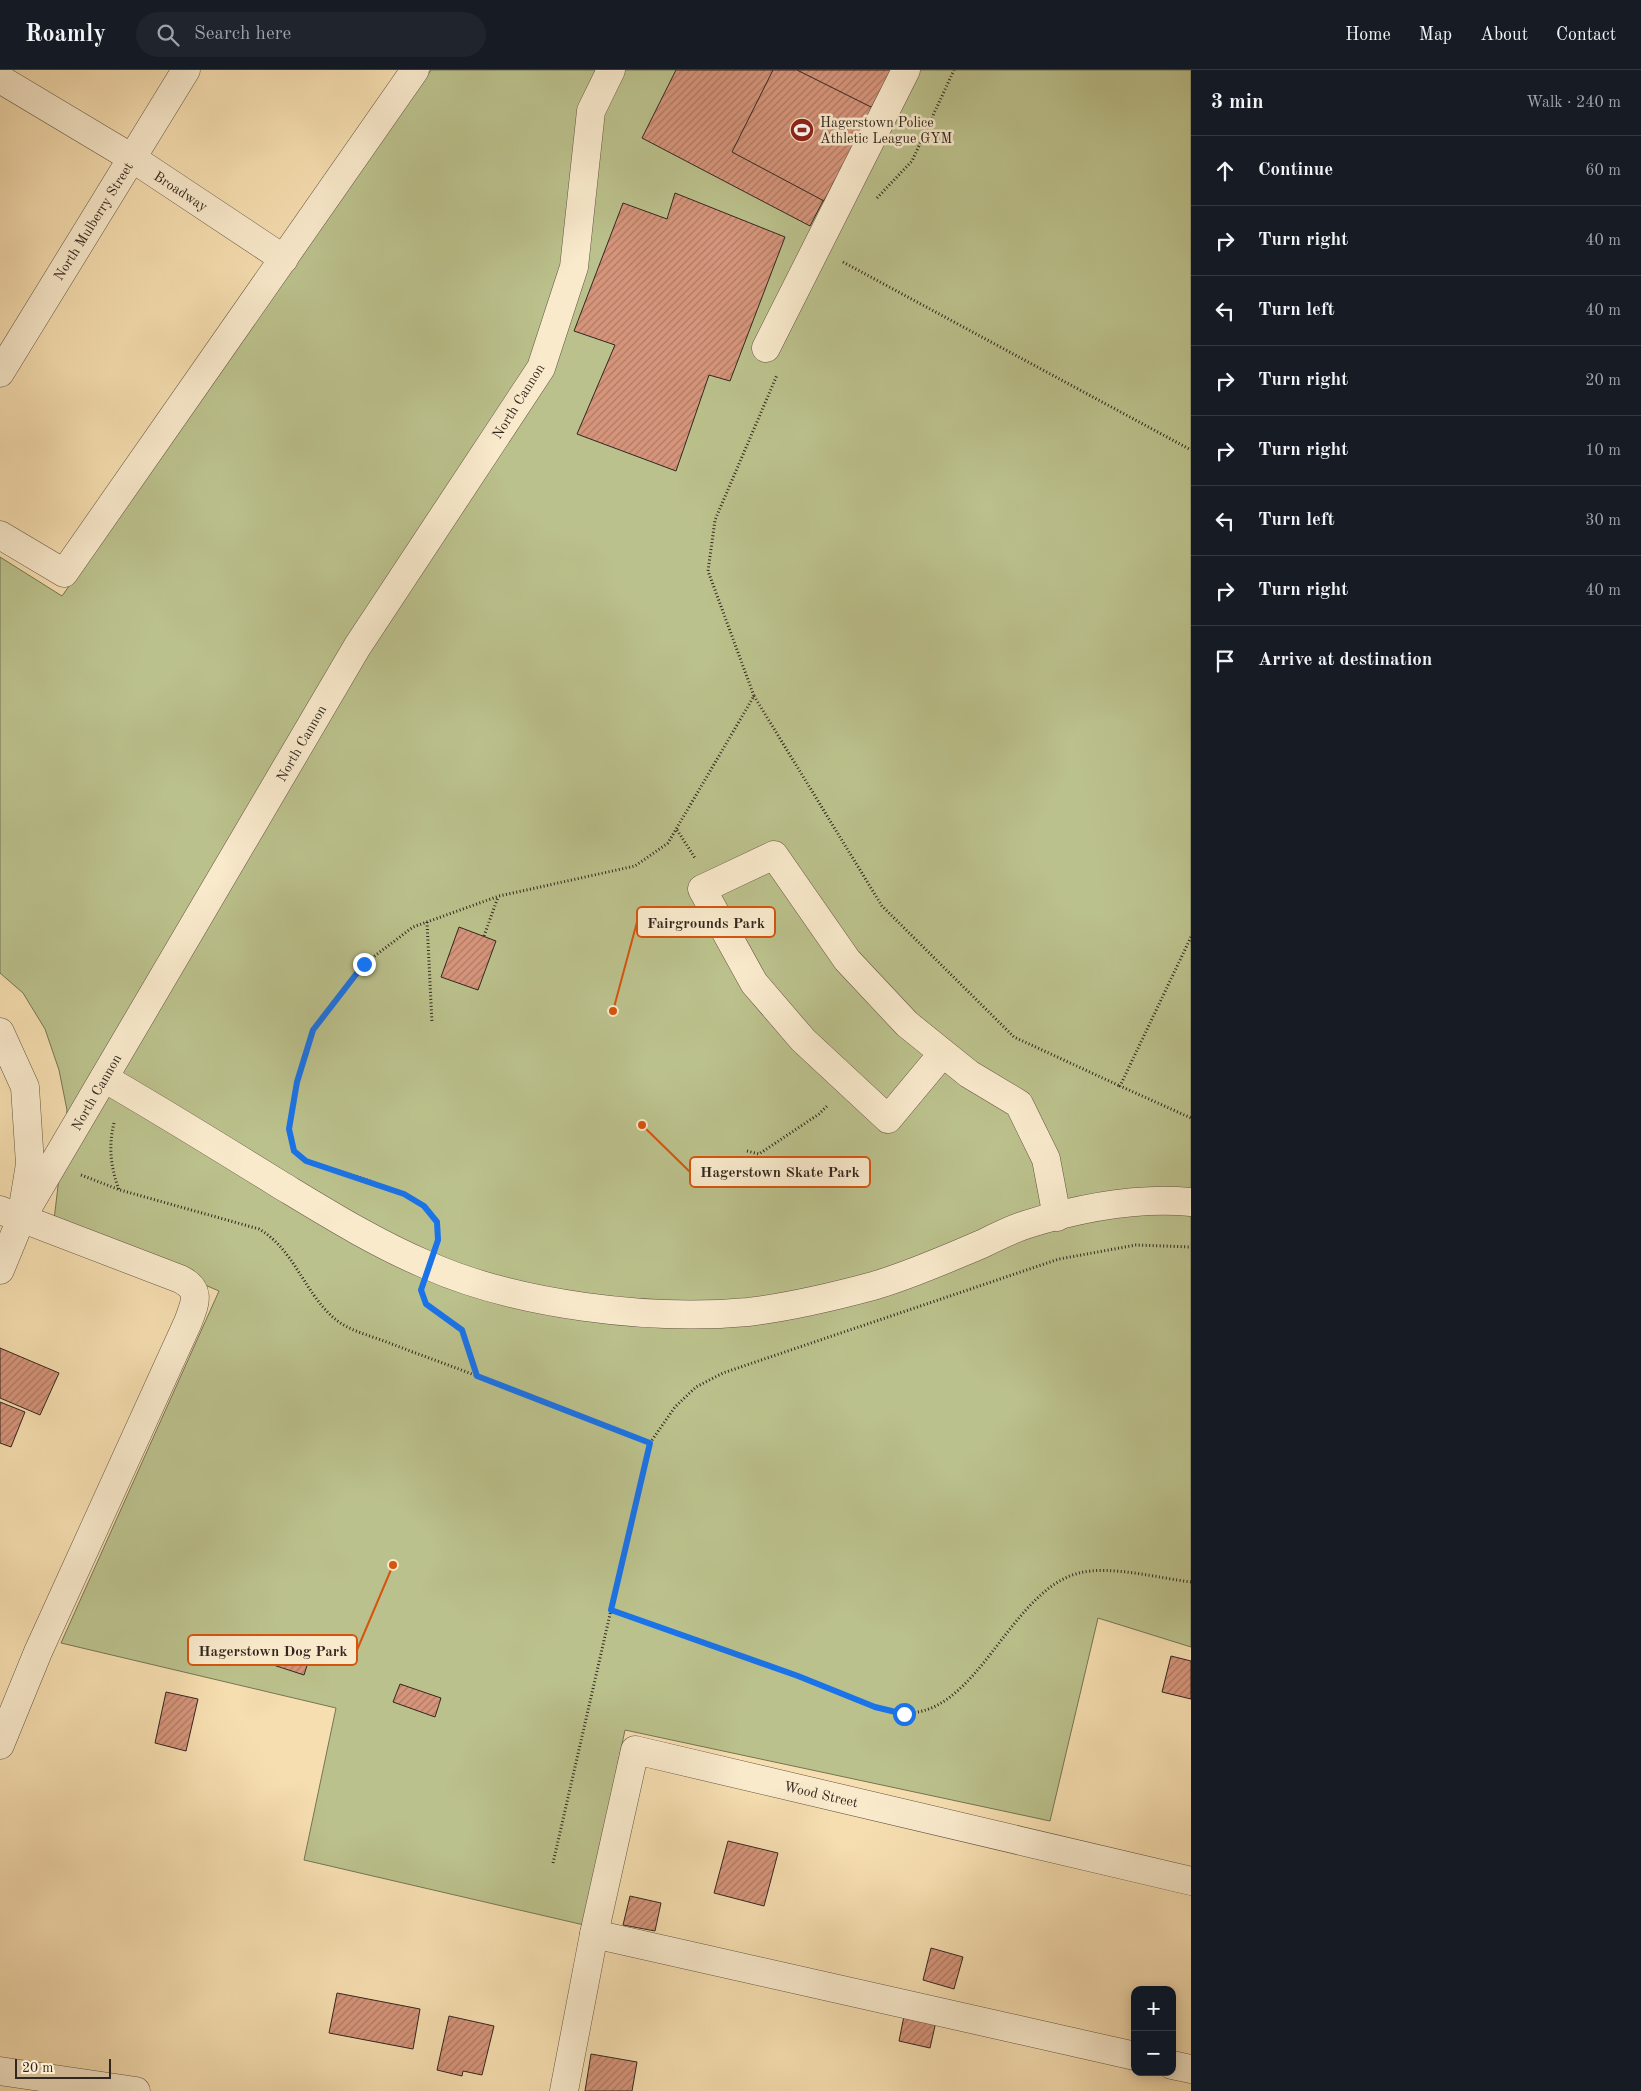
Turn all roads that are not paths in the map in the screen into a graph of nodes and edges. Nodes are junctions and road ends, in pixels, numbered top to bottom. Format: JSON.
{"nodes":[{"id":1,"x":186,"y":70,"type":"edge"},
{"id":2,"x":415,"y":70,"type":"edge"},
{"id":3,"x":611,"y":70,"type":"edge"},
{"id":4,"x":906,"y":70,"type":"edge"},
{"id":5,"x":0,"y":79,"type":"edge"},
{"id":6,"x":132,"y":158,"type":"junction"},
{"id":7,"x":284,"y":259,"type":"junction"},
{"id":8,"x":774,"y":358,"type":"road end"},
{"id":9,"x":0,"y":373,"type":"edge"},
{"id":10,"x":0,"y":535,"type":"edge"},
{"id":11,"x":0,"y":1032,"type":"edge"},
{"id":12,"x":943,"y":1053,"type":"junction"},
{"id":13,"x":113,"y":1084,"type":"junction"},
{"id":14,"x":1191,"y":1202,"type":"edge"},
{"id":15,"x":11,"y":1215,"type":"edge"},
{"id":16,"x":1057,"y":1216,"type":"junction"},
{"id":17,"x":0,"y":1270,"type":"edge"},
{"id":18,"x":0,"y":1744,"type":"edge"},
{"id":19,"x":1191,"y":1881,"type":"edge"},
{"id":20,"x":594,"y":1934,"type":"junction"},
{"id":21,"x":1131,"y":2055,"type":"edge"},
{"id":22,"x":1176,"y":2066,"type":"edge"},
{"id":23,"x":1191,"y":2069,"type":"edge"},
{"id":24,"x":0,"y":2071,"type":"edge"},
{"id":25,"x":136,"y":2091,"type":"edge"},
{"id":26,"x":564,"y":2091,"type":"edge"}],
"edges":[{"from":1,"to":6,"type":"street","name":"North Mulberry Street"},
{"from":2,"to":7,"type":"street"},
{"from":3,"to":13,"type":"street","name":"North Cannon"},
{"from":4,"to":8,"type":"street"},
{"from":5,"to":6,"type":"street","name":"Broadway"},
{"from":6,"to":7,"type":"street","name":"Broadway"},
{"from":6,"to":9,"type":"street","name":"North Mulberry Street"},
{"from":7,"to":10,"type":"street"},
{"from":11,"to":15,"type":"street"},
{"from":12,"to":12,"type":"street"},
{"from":12,"to":16,"type":"street"},
{"from":13,"to":15,"type":"street","name":"North Cannon"},
{"from":13,"to":16,"type":"street"},
{"from":14,"to":16,"type":"street"},
{"from":15,"to":17,"type":"street"},
{"from":15,"to":18,"type":"street"},
{"from":19,"to":20,"type":"street","name":"Wood Street"},
{"from":20,"to":21,"type":"street"},
{"from":20,"to":26,"type":"street","name":"Wood Street"},
{"from":22,"to":23,"type":"street"},
{"from":24,"to":25,"type":"street"}]}
